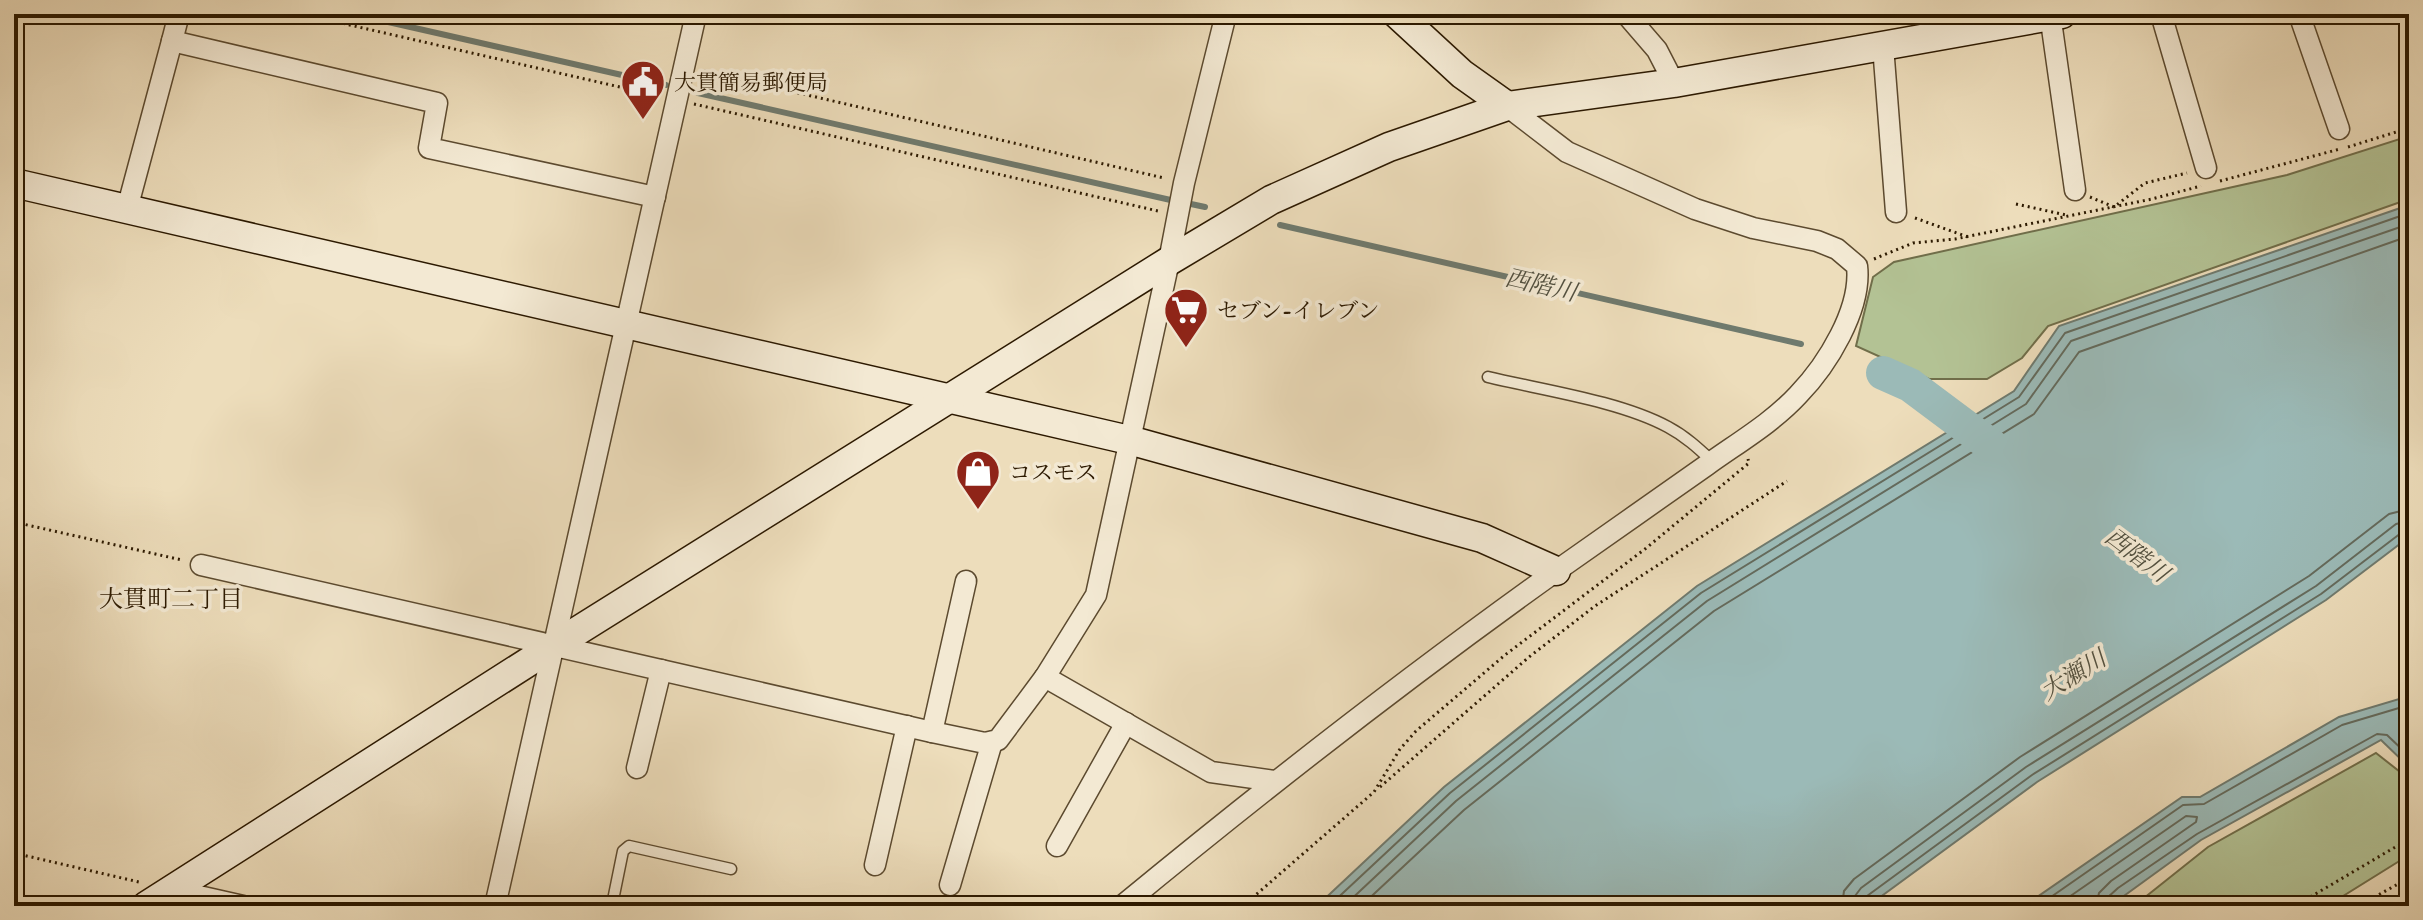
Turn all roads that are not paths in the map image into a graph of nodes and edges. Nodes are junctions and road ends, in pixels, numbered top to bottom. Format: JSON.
{"nodes":[{"id":1,"x":179,"y":14,"type":"edge"},
{"id":2,"x":696,"y":14,"type":"edge"},
{"id":3,"x":1226,"y":14,"type":"edge"},
{"id":4,"x":1397,"y":14,"type":"edge"},
{"id":5,"x":1626,"y":14,"type":"edge"},
{"id":6,"x":2161,"y":14,"type":"edge"},
{"id":7,"x":2299,"y":14,"type":"edge"},
{"id":8,"x":2054,"y":15,"type":"edge"},
{"id":9,"x":172,"y":41,"type":"junction"},
{"id":10,"x":1883,"y":46,"type":"junction"},
{"id":11,"x":1674,"y":83,"type":"junction"},
{"id":12,"x":1507,"y":106,"type":"junction"},
{"id":13,"x":2339,"y":129,"type":"dead end"},
{"id":14,"x":2206,"y":168,"type":"road end"},
{"id":15,"x":14,"y":183,"type":"edge"},
{"id":16,"x":2075,"y":190,"type":"road end"},
{"id":17,"x":655,"y":197,"type":"junction"},
{"id":18,"x":127,"y":209,"type":"junction"},
{"id":19,"x":1896,"y":212,"type":"road end"},
{"id":20,"x":1169,"y":261,"type":"junction"},
{"id":21,"x":627,"y":322,"type":"junction"},
{"id":22,"x":1488,"y":377,"type":"dead end"},
{"id":23,"x":952,"y":398,"type":"junction"},
{"id":24,"x":1129,"y":440,"type":"junction"},
{"id":25,"x":1712,"y":461,"type":"junction"},
{"id":26,"x":201,"y":565,"type":"road end"},
{"id":27,"x":1556,"y":571,"type":"junction"},
{"id":28,"x":966,"y":581,"type":"dead end"},
{"id":29,"x":555,"y":645,"type":"junction"},
{"id":30,"x":661,"y":670,"type":"junction"},
{"id":31,"x":1045,"y":677,"type":"junction"},
{"id":32,"x":1126,"y":723,"type":"junction"},
{"id":33,"x":907,"y":726,"type":"junction"},
{"id":34,"x":932,"y":732,"type":"junction"},
{"id":35,"x":992,"y":742,"type":"junction"},
{"id":36,"x":637,"y":768,"type":"dead end"},
{"id":37,"x":1274,"y":781,"type":"junction"},
{"id":38,"x":1057,"y":846,"type":"dead end"},
{"id":39,"x":875,"y":865,"type":"dead end"},
{"id":40,"x":731,"y":869,"type":"dead end"},
{"id":41,"x":950,"y":885,"type":"dead end"},
{"id":42,"x":172,"y":890,"type":"junction"},
{"id":43,"x":146,"y":906,"type":"edge"},
{"id":44,"x":243,"y":906,"type":"edge"},
{"id":45,"x":495,"y":906,"type":"edge"},
{"id":46,"x":617,"y":906,"type":"edge"},
{"id":47,"x":1122,"y":906,"type":"edge"}],
"edges":[{"from":1,"to":9,"type":"street"},
{"from":2,"to":17,"type":"street"},
{"from":3,"to":20,"type":"street"},
{"from":4,"to":12,"type":"street"},
{"from":5,"to":11,"type":"street"},
{"from":6,"to":14,"type":"street"},
{"from":7,"to":13,"type":"street"},
{"from":8,"to":10,"type":"street"},
{"from":8,"to":16,"type":"street"},
{"from":9,"to":17,"type":"street"},
{"from":9,"to":18,"type":"street"},
{"from":10,"to":11,"type":"street"},
{"from":10,"to":19,"type":"street"},
{"from":11,"to":12,"type":"street"},
{"from":12,"to":20,"type":"street"},
{"from":12,"to":25,"type":"street"},
{"from":15,"to":18,"type":"street"},
{"from":17,"to":21,"type":"street"},
{"from":18,"to":21,"type":"street"},
{"from":20,"to":23,"type":"street"},
{"from":20,"to":24,"type":"street"},
{"from":21,"to":23,"type":"street"},
{"from":21,"to":29,"type":"street"},
{"from":22,"to":25,"type":"lane"},
{"from":23,"to":24,"type":"street"},
{"from":23,"to":29,"type":"street"},
{"from":24,"to":27,"type":"street"},
{"from":24,"to":31,"type":"street"},
{"from":25,"to":27,"type":"street"},
{"from":26,"to":29,"type":"street"},
{"from":27,"to":37,"type":"street"},
{"from":28,"to":34,"type":"street"},
{"from":29,"to":30,"type":"street"},
{"from":29,"to":42,"type":"street"},
{"from":29,"to":45,"type":"street"},
{"from":30,"to":33,"type":"street"},
{"from":30,"to":36,"type":"street"},
{"from":31,"to":32,"type":"street"},
{"from":31,"to":35,"type":"street"},
{"from":32,"to":37,"type":"street"},
{"from":32,"to":38,"type":"street"},
{"from":33,"to":34,"type":"street"},
{"from":33,"to":39,"type":"street"},
{"from":34,"to":35,"type":"street"},
{"from":35,"to":41,"type":"street"},
{"from":37,"to":47,"type":"street"},
{"from":40,"to":46,"type":"lane"},
{"from":42,"to":43,"type":"street"},
{"from":42,"to":44,"type":"street"}]}
